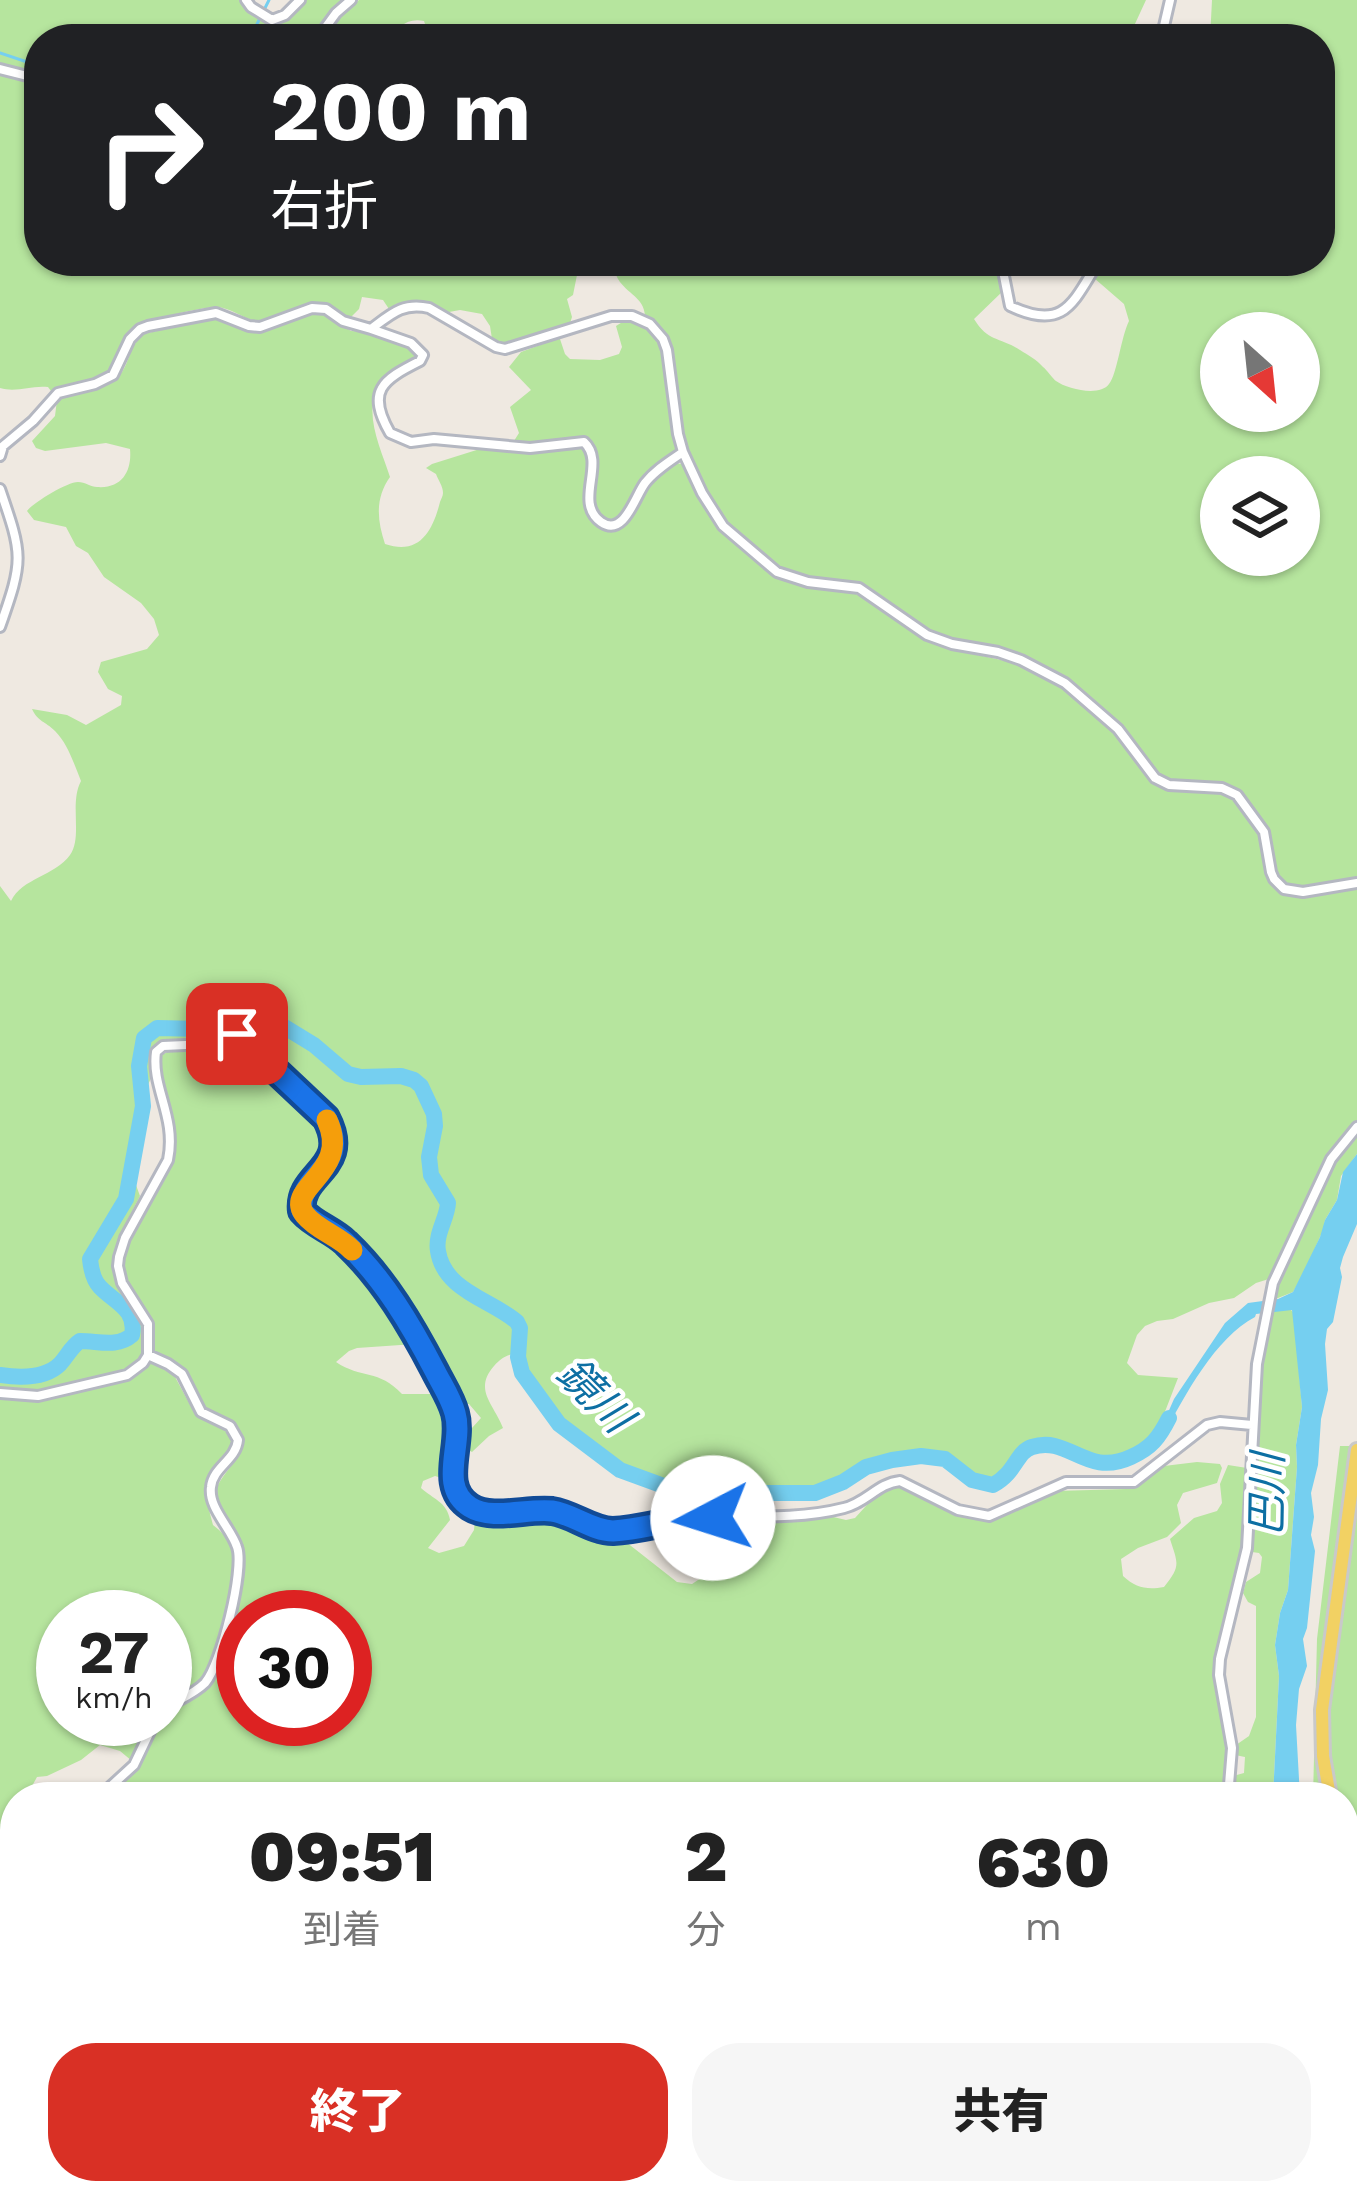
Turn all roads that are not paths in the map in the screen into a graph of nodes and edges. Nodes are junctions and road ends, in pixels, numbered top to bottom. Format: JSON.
{"nodes":[{"id":1,"x":300,"y":0,"type":"edge"},
{"id":2,"x":351,"y":0,"type":"edge"},
{"id":3,"x":248,"y":4,"type":"edge"},
{"id":4,"x":328,"y":24,"type":"edge"},
{"id":5,"x":1004,"y":276,"type":"edge"},
{"id":6,"x":1090,"y":276,"type":"edge"},
{"id":7,"x":371,"y":329,"type":"junction"},
{"id":8,"x":1,"y":448,"type":"edge"},
{"id":9,"x":683,"y":452,"type":"junction"},
{"id":10,"x":0,"y":489,"type":"edge"},
{"id":11,"x":0,"y":626,"type":"edge"},
{"id":12,"x":1357,"y":883,"type":"edge"},
{"id":13,"x":1357,"y":1127,"type":"edge"},
{"id":14,"x":148,"y":1354,"type":"junction"},
{"id":15,"x":0,"y":1393,"type":"edge"},
{"id":16,"x":1252,"y":1425,"type":"junction"},
{"id":17,"x":1357,"y":1450,"type":"edge"},
{"id":18,"x":192,"y":1692,"type":"edge"},
{"id":19,"x":143,"y":1746,"type":"edge"},
{"id":20,"x":115,"y":1782,"type":"edge"},
{"id":21,"x":1229,"y":1782,"type":"edge"},
{"id":22,"x":1327,"y":1782,"type":"edge"}],
"edges":[{"from":1,"to":3,"type":"street"},
{"from":2,"to":4,"type":"street"},
{"from":5,"to":6,"type":"street"},
{"from":7,"to":8,"type":"street"},
{"from":7,"to":9,"type":"street"},
{"from":7,"to":9,"type":"street"},
{"from":9,"to":12,"type":"street"},
{"from":10,"to":11,"type":"street"},
{"from":13,"to":16,"type":"street"},
{"from":14,"to":15,"type":"street"},
{"from":14,"to":16,"type":"street"},
{"from":14,"to":18,"type":"street"},
{"from":16,"to":21,"type":"street"},
{"from":17,"to":22,"type":"main road"},
{"from":19,"to":20,"type":"street"}]}
